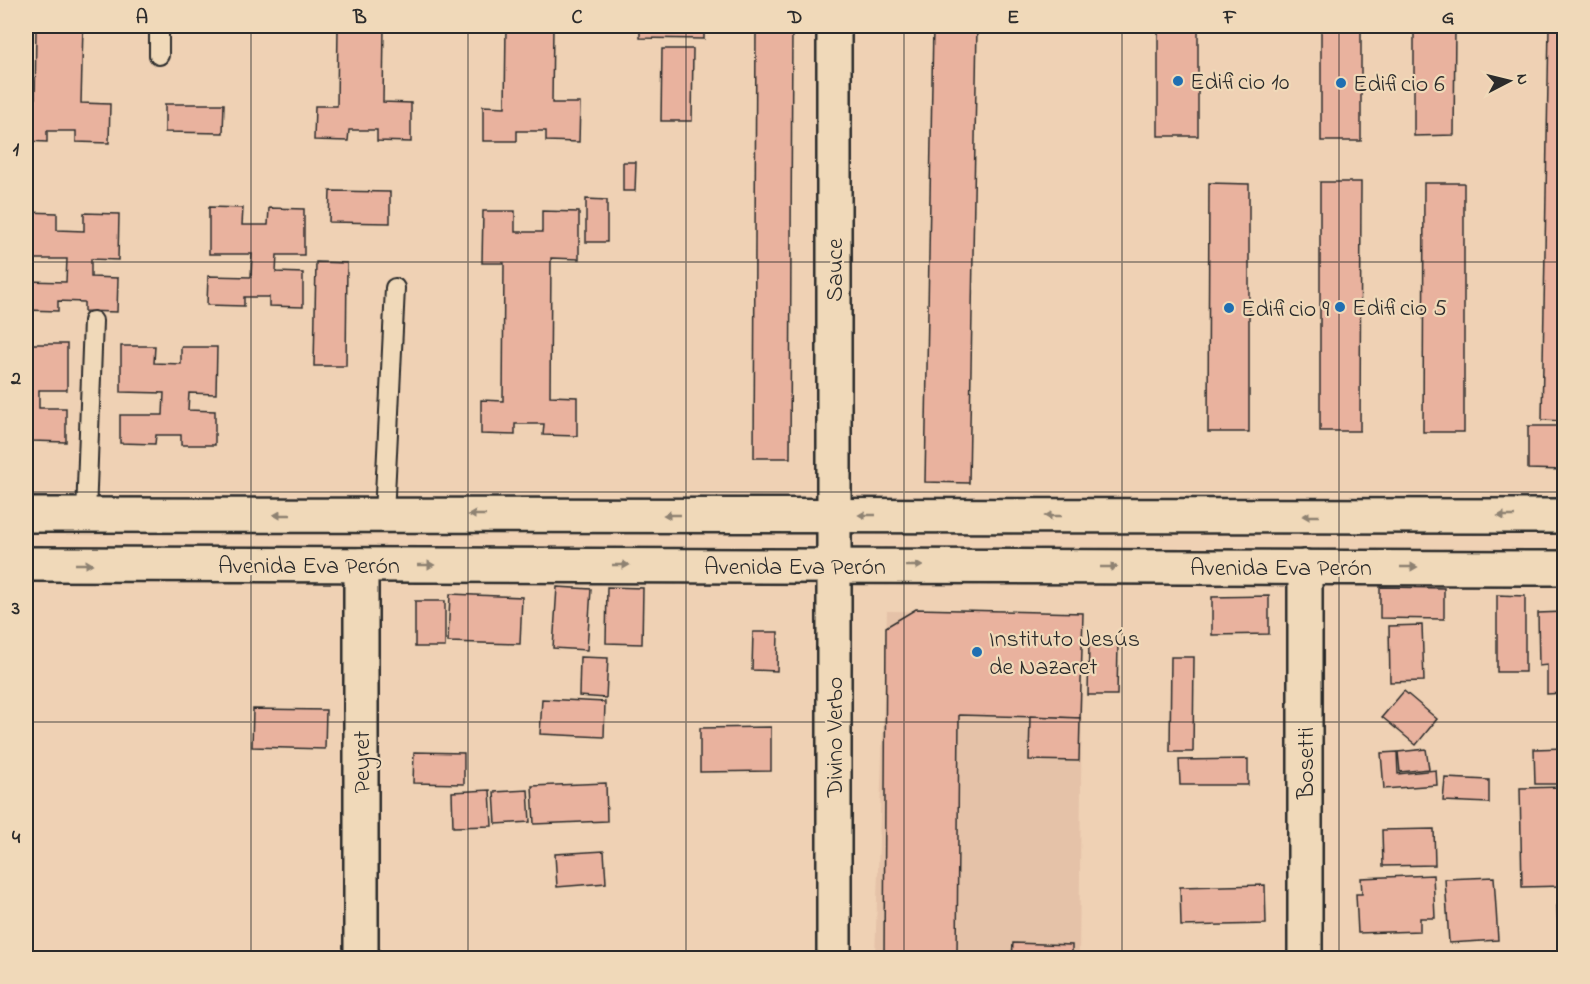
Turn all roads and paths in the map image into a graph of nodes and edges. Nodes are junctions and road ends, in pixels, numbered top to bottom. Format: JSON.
{"nodes":[{"id":1,"x":159,"y":26,"type":"edge"},
{"id":2,"x":834,"y":26,"type":"edge"},
{"id":3,"x":159,"y":55,"type":"dead end"},
{"id":4,"x":395,"y":288,"type":"dead end"},
{"id":5,"x":93,"y":321,"type":"dead end"},
{"id":6,"x":26,"y":515,"type":"edge"},
{"id":7,"x":86,"y":515,"type":"junction"},
{"id":8,"x":384,"y":515,"type":"junction"},
{"id":9,"x":833,"y":515,"type":"junction"},
{"id":10,"x":1564,"y":516,"type":"edge"},
{"id":11,"x":26,"y":564,"type":"edge"},
{"id":12,"x":361,"y":565,"type":"junction"},
{"id":13,"x":834,"y":566,"type":"junction"},
{"id":14,"x":1305,"y":567,"type":"junction"},
{"id":15,"x":1564,"y":568,"type":"edge"},
{"id":16,"x":361,"y":958,"type":"edge"},
{"id":17,"x":834,"y":958,"type":"edge"},
{"id":18,"x":1305,"y":958,"type":"edge"}],
"edges":[{"from":1,"to":3,"type":"lane"},
{"from":2,"to":9,"type":"street","name":"Sauce"},
{"from":4,"to":8,"type":"lane"},
{"from":5,"to":7,"type":"lane"},
{"from":6,"to":7,"type":"street","name":"Avenida Eva Perón"},
{"from":8,"to":7,"type":"street","name":"Avenida Eva Perón","one_way":true},
{"from":9,"to":8,"type":"street","name":"Avenida Eva Perón","one_way":true},
{"from":10,"to":9,"type":"street","name":"Avenida Eva Perón","one_way":true},
{"from":9,"to":13,"type":"street","name":"Divino Verbo"},
{"from":11,"to":12,"type":"street","name":"Avenida Eva Perón","one_way":true},
{"from":12,"to":13,"type":"street","name":"Avenida Eva Perón","one_way":true},
{"from":12,"to":16,"type":"street","name":"Peyret"},
{"from":13,"to":14,"type":"street","name":"Avenida Eva Perón","one_way":true},
{"from":13,"to":17,"type":"street","name":"Divino Verbo"},
{"from":14,"to":15,"type":"street","name":"Avenida Eva Perón","one_way":true},
{"from":14,"to":18,"type":"street","name":"Bosetti"}]}
